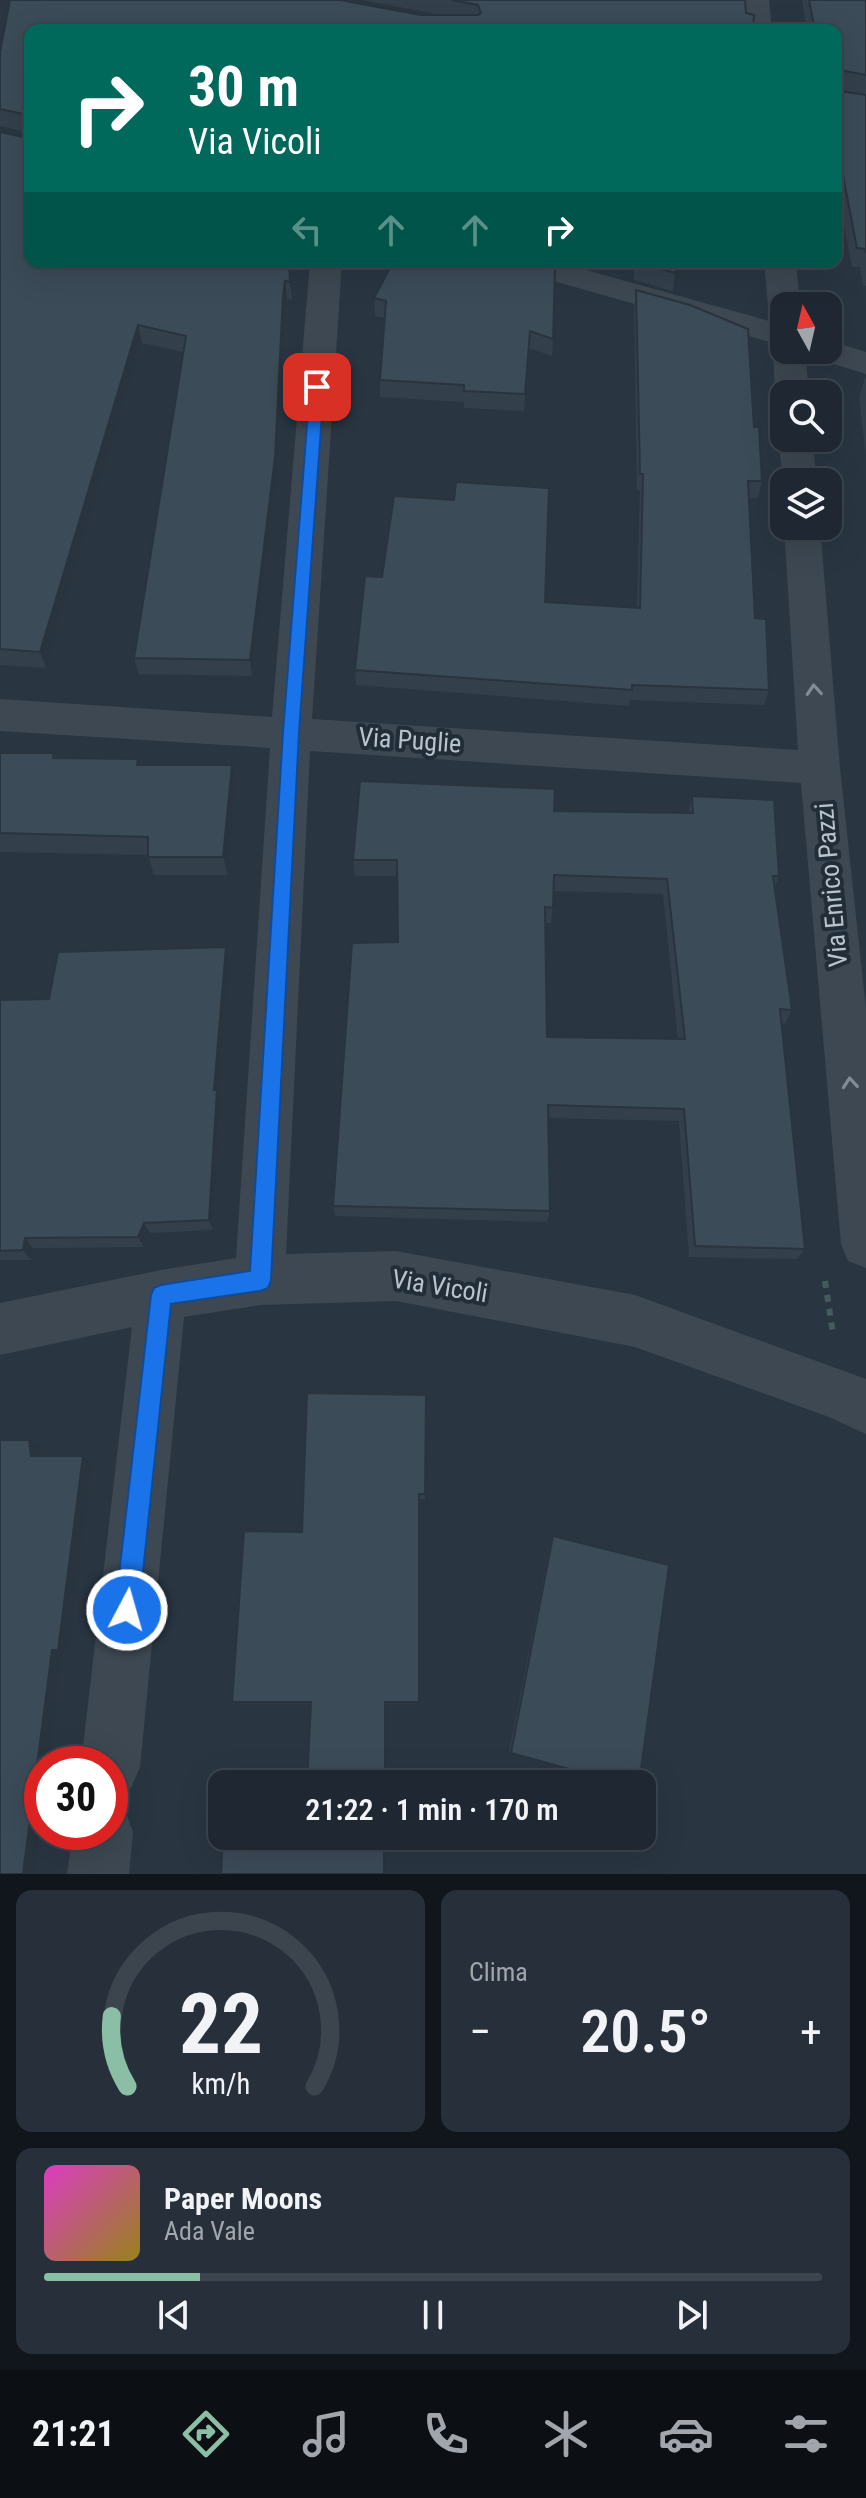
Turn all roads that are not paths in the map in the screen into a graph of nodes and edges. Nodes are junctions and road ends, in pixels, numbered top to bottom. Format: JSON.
{"nodes":[{"id":1,"x":756,"y":0,"type":"edge"},
{"id":2,"x":758,"y":24,"type":"edge"},
{"id":3,"x":326,"y":268,"type":"edge"},
{"id":4,"x":543,"y":268,"type":"edge"},
{"id":5,"x":781,"y":268,"type":"edge"},
{"id":6,"x":783,"y":292,"type":"edge"},
{"id":7,"x":770,"y":332,"type":"edge"},
{"id":8,"x":842,"y":355,"type":"edge"},
{"id":9,"x":866,"y":363,"type":"edge"},
{"id":10,"x":803,"y":540,"type":"edge"},
{"id":11,"x":0,"y":715,"type":"edge"},
{"id":12,"x":291,"y":732,"type":"junction"},
{"id":13,"x":820,"y":768,"type":"junction"},
{"id":14,"x":866,"y":1244,"type":"edge"},
{"id":15,"x":260,"y":1280,"type":"junction"},
{"id":16,"x":161,"y":1295,"type":"junction"},
{"id":17,"x":0,"y":1329,"type":"edge"},
{"id":18,"x":866,"y":1408,"type":"edge"},
{"id":19,"x":112,"y":1746,"type":"edge"},
{"id":20,"x":101,"y":1850,"type":"edge"},
{"id":21,"x":98,"y":1874,"type":"edge"}],
"edges":[{"from":1,"to":2,"type":"street"},
{"from":3,"to":12,"type":"street"},
{"from":4,"to":7,"type":"street"},
{"from":5,"to":6,"type":"street"},
{"from":8,"to":9,"type":"street"},
{"from":13,"to":10,"type":"street","name":"Via Enrico Pazzi","one_way":true},
{"from":11,"to":12,"type":"street","name":"Via Puglie"},
{"from":12,"to":13,"type":"street","name":"Via Puglie"},
{"from":12,"to":15,"type":"street"},
{"from":14,"to":13,"type":"street","name":"Via Enrico Pazzi","one_way":true},
{"from":15,"to":16,"type":"street","name":"Via Vicoli"},
{"from":15,"to":18,"type":"street","name":"Via Vicoli"},
{"from":16,"to":17,"type":"street","name":"Via Vicoli"},
{"from":16,"to":19,"type":"street"},
{"from":20,"to":21,"type":"street"}]}
